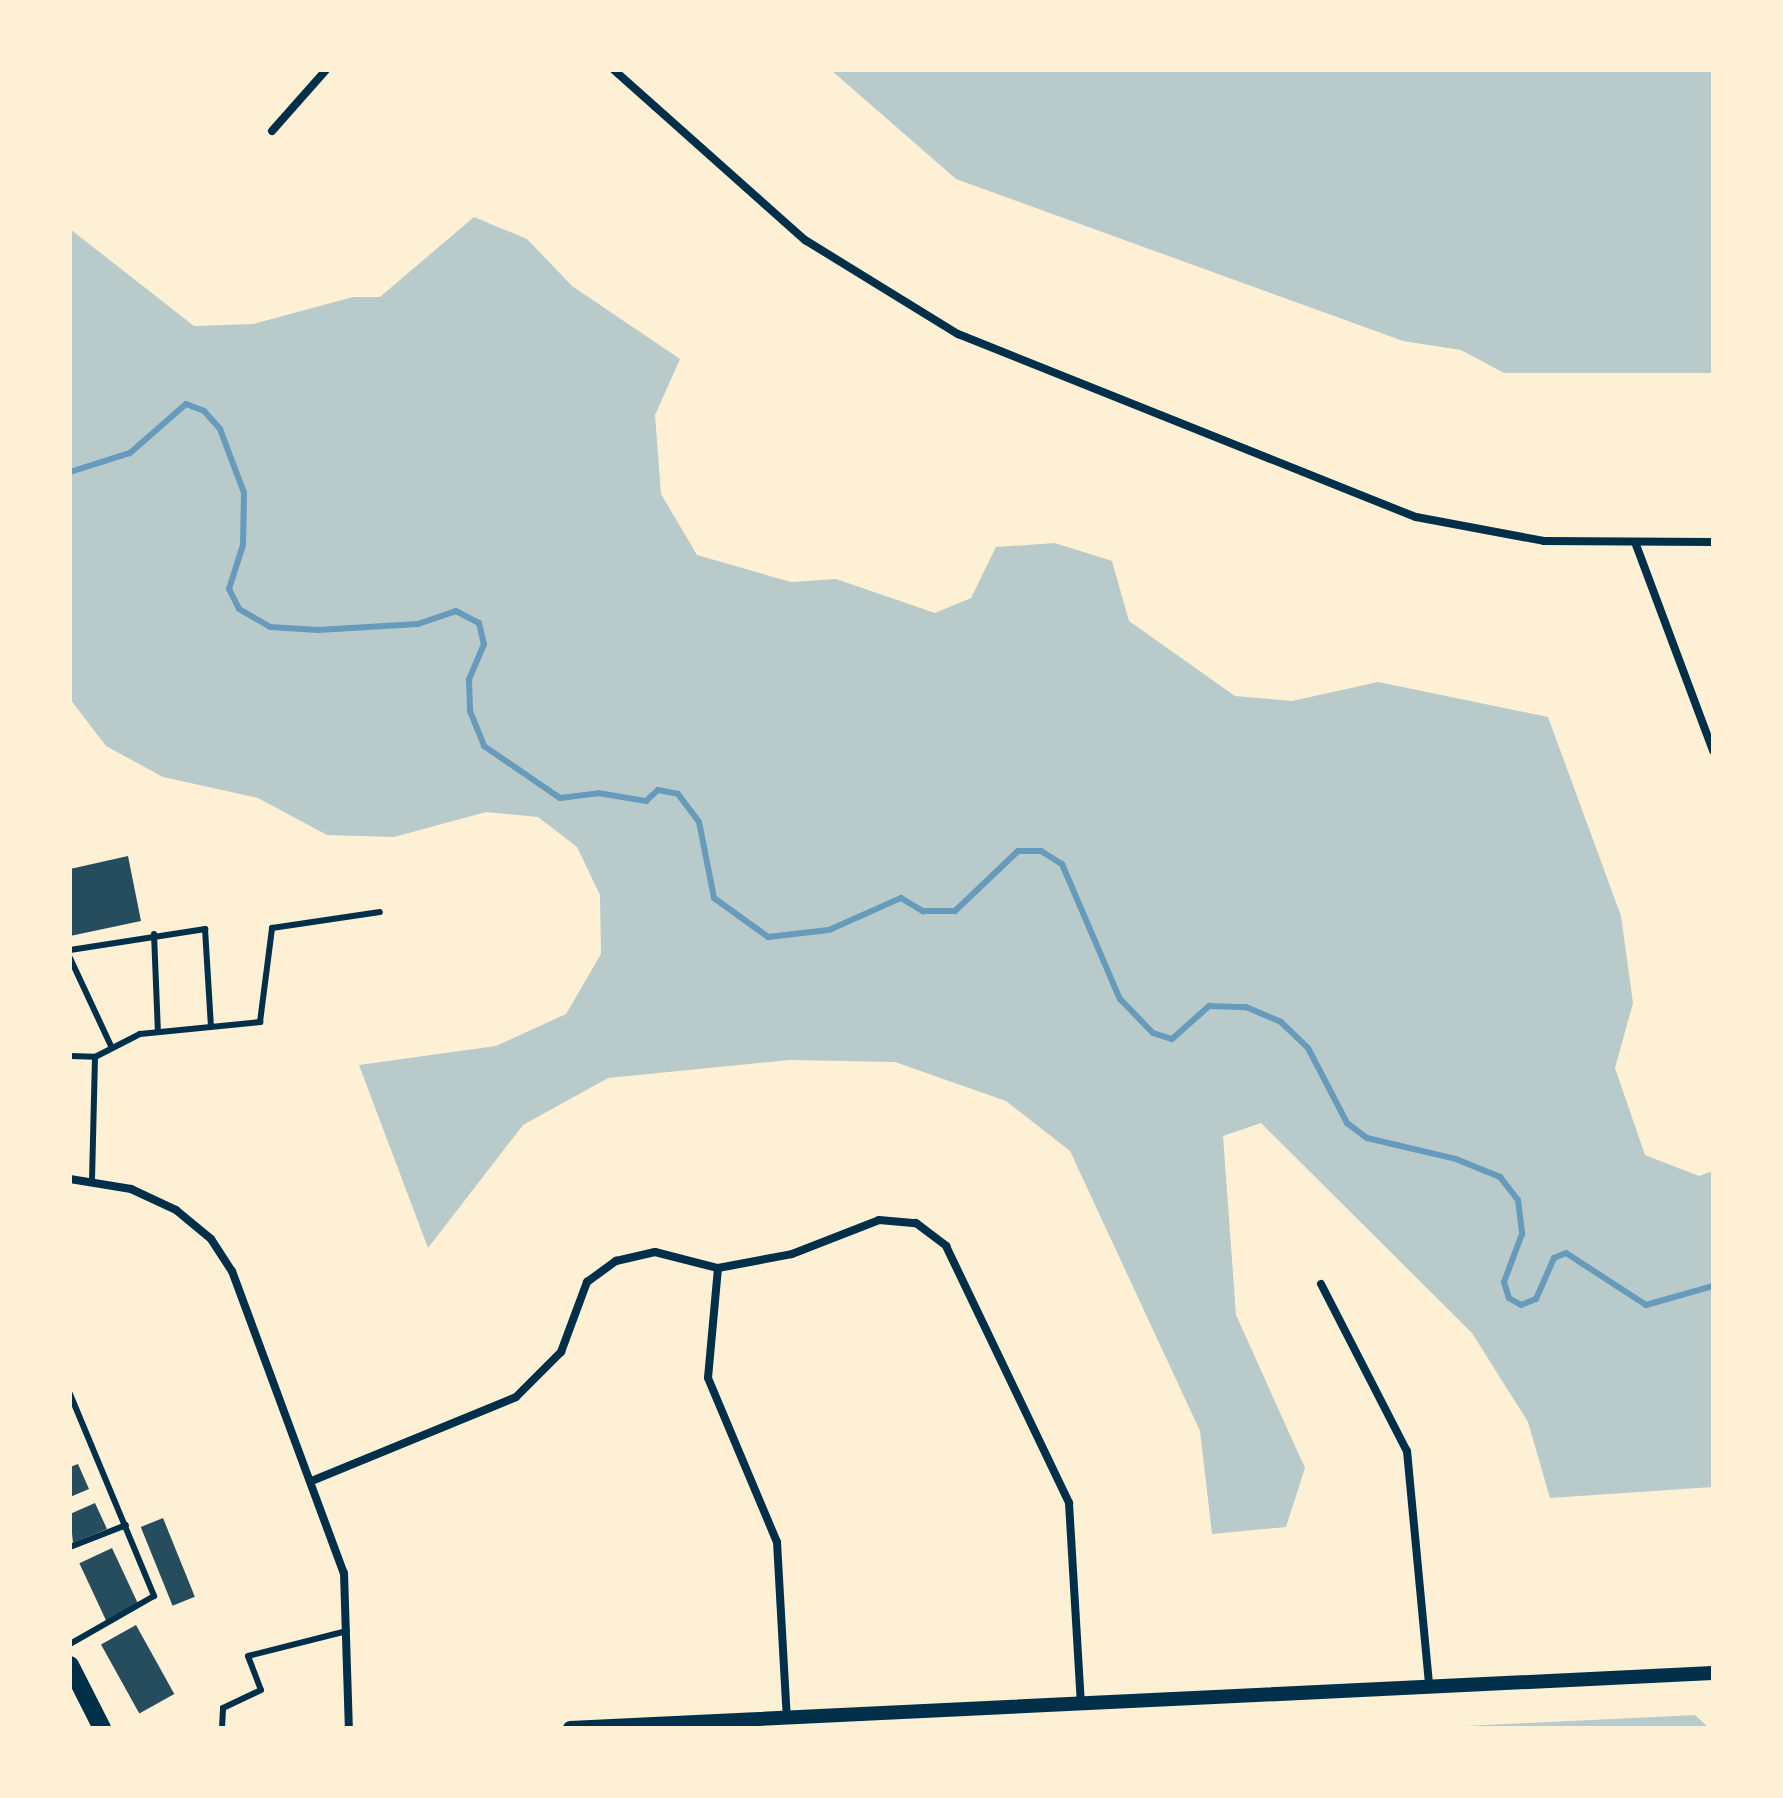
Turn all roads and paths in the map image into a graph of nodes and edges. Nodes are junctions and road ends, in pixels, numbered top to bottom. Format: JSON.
{"nodes":[{"id":1,"x":326,"y":70,"type":"edge"},
{"id":2,"x":614,"y":70,"type":"edge"},
{"id":3,"x":272,"y":131,"type":"dead end"},
{"id":4,"x":1635,"y":542,"type":"junction"},
{"id":5,"x":1713,"y":542,"type":"edge"},
{"id":6,"x":1713,"y":751,"type":"edge"},
{"id":7,"x":380,"y":912,"type":"dead end"},
{"id":8,"x":154,"y":934,"type":"junction"},
{"id":9,"x":70,"y":950,"type":"edge"},
{"id":10,"x":70,"y":958,"type":"edge"},
{"id":11,"x":211,"y":1027,"type":"junction"},
{"id":12,"x":158,"y":1032,"type":"junction"},
{"id":13,"x":112,"y":1048,"type":"junction"},
{"id":14,"x":70,"y":1056,"type":"edge"},
{"id":15,"x":95,"y":1057,"type":"junction"},
{"id":16,"x":70,"y":1179,"type":"edge"},
{"id":17,"x":92,"y":1180,"type":"junction"},
{"id":18,"x":718,"y":1268,"type":"junction"},
{"id":19,"x":1321,"y":1284,"type":"dead end"},
{"id":20,"x":70,"y":1394,"type":"edge"},
{"id":21,"x":314,"y":1480,"type":"junction"},
{"id":22,"x":126,"y":1525,"type":"junction"},
{"id":23,"x":70,"y":1547,"type":"edge"},
{"id":24,"x":347,"y":1631,"type":"junction"},
{"id":25,"x":70,"y":1644,"type":"edge"},
{"id":26,"x":70,"y":1665,"type":"edge"},
{"id":27,"x":1713,"y":1673,"type":"edge"},
{"id":28,"x":1429,"y":1683,"type":"junction"},
{"id":29,"x":1081,"y":1703,"type":"junction"},
{"id":30,"x":787,"y":1719,"type":"junction"},
{"id":31,"x":102,"y":1728,"type":"edge"},
{"id":32,"x":222,"y":1728,"type":"edge"},
{"id":33,"x":349,"y":1728,"type":"edge"},
{"id":34,"x":570,"y":1728,"type":"edge"}],
"edges":[{"from":1,"to":3,"type":"street"},
{"from":2,"to":4,"type":"street"},
{"from":4,"to":5,"type":"street"},
{"from":4,"to":6,"type":"street"},
{"from":7,"to":11,"type":"lane"},
{"from":8,"to":9,"type":"lane"},
{"from":8,"to":11,"type":"lane"},
{"from":8,"to":12,"type":"lane"},
{"from":10,"to":13,"type":"lane"},
{"from":11,"to":12,"type":"lane"},
{"from":12,"to":13,"type":"lane"},
{"from":13,"to":15,"type":"lane"},
{"from":14,"to":15,"type":"lane"},
{"from":15,"to":17,"type":"lane"},
{"from":16,"to":17,"type":"street"},
{"from":17,"to":21,"type":"street"},
{"from":18,"to":21,"type":"street"},
{"from":18,"to":29,"type":"street"},
{"from":18,"to":30,"type":"street"},
{"from":19,"to":28,"type":"street"},
{"from":20,"to":22,"type":"lane"},
{"from":21,"to":24,"type":"street"},
{"from":22,"to":23,"type":"lane"},
{"from":22,"to":25,"type":"lane"},
{"from":24,"to":32,"type":"lane"},
{"from":24,"to":33,"type":"street"},
{"from":26,"to":31,"type":"main road"},
{"from":27,"to":28,"type":"street"},
{"from":28,"to":29,"type":"street"},
{"from":29,"to":30,"type":"street"},
{"from":30,"to":34,"type":"street"}]}
